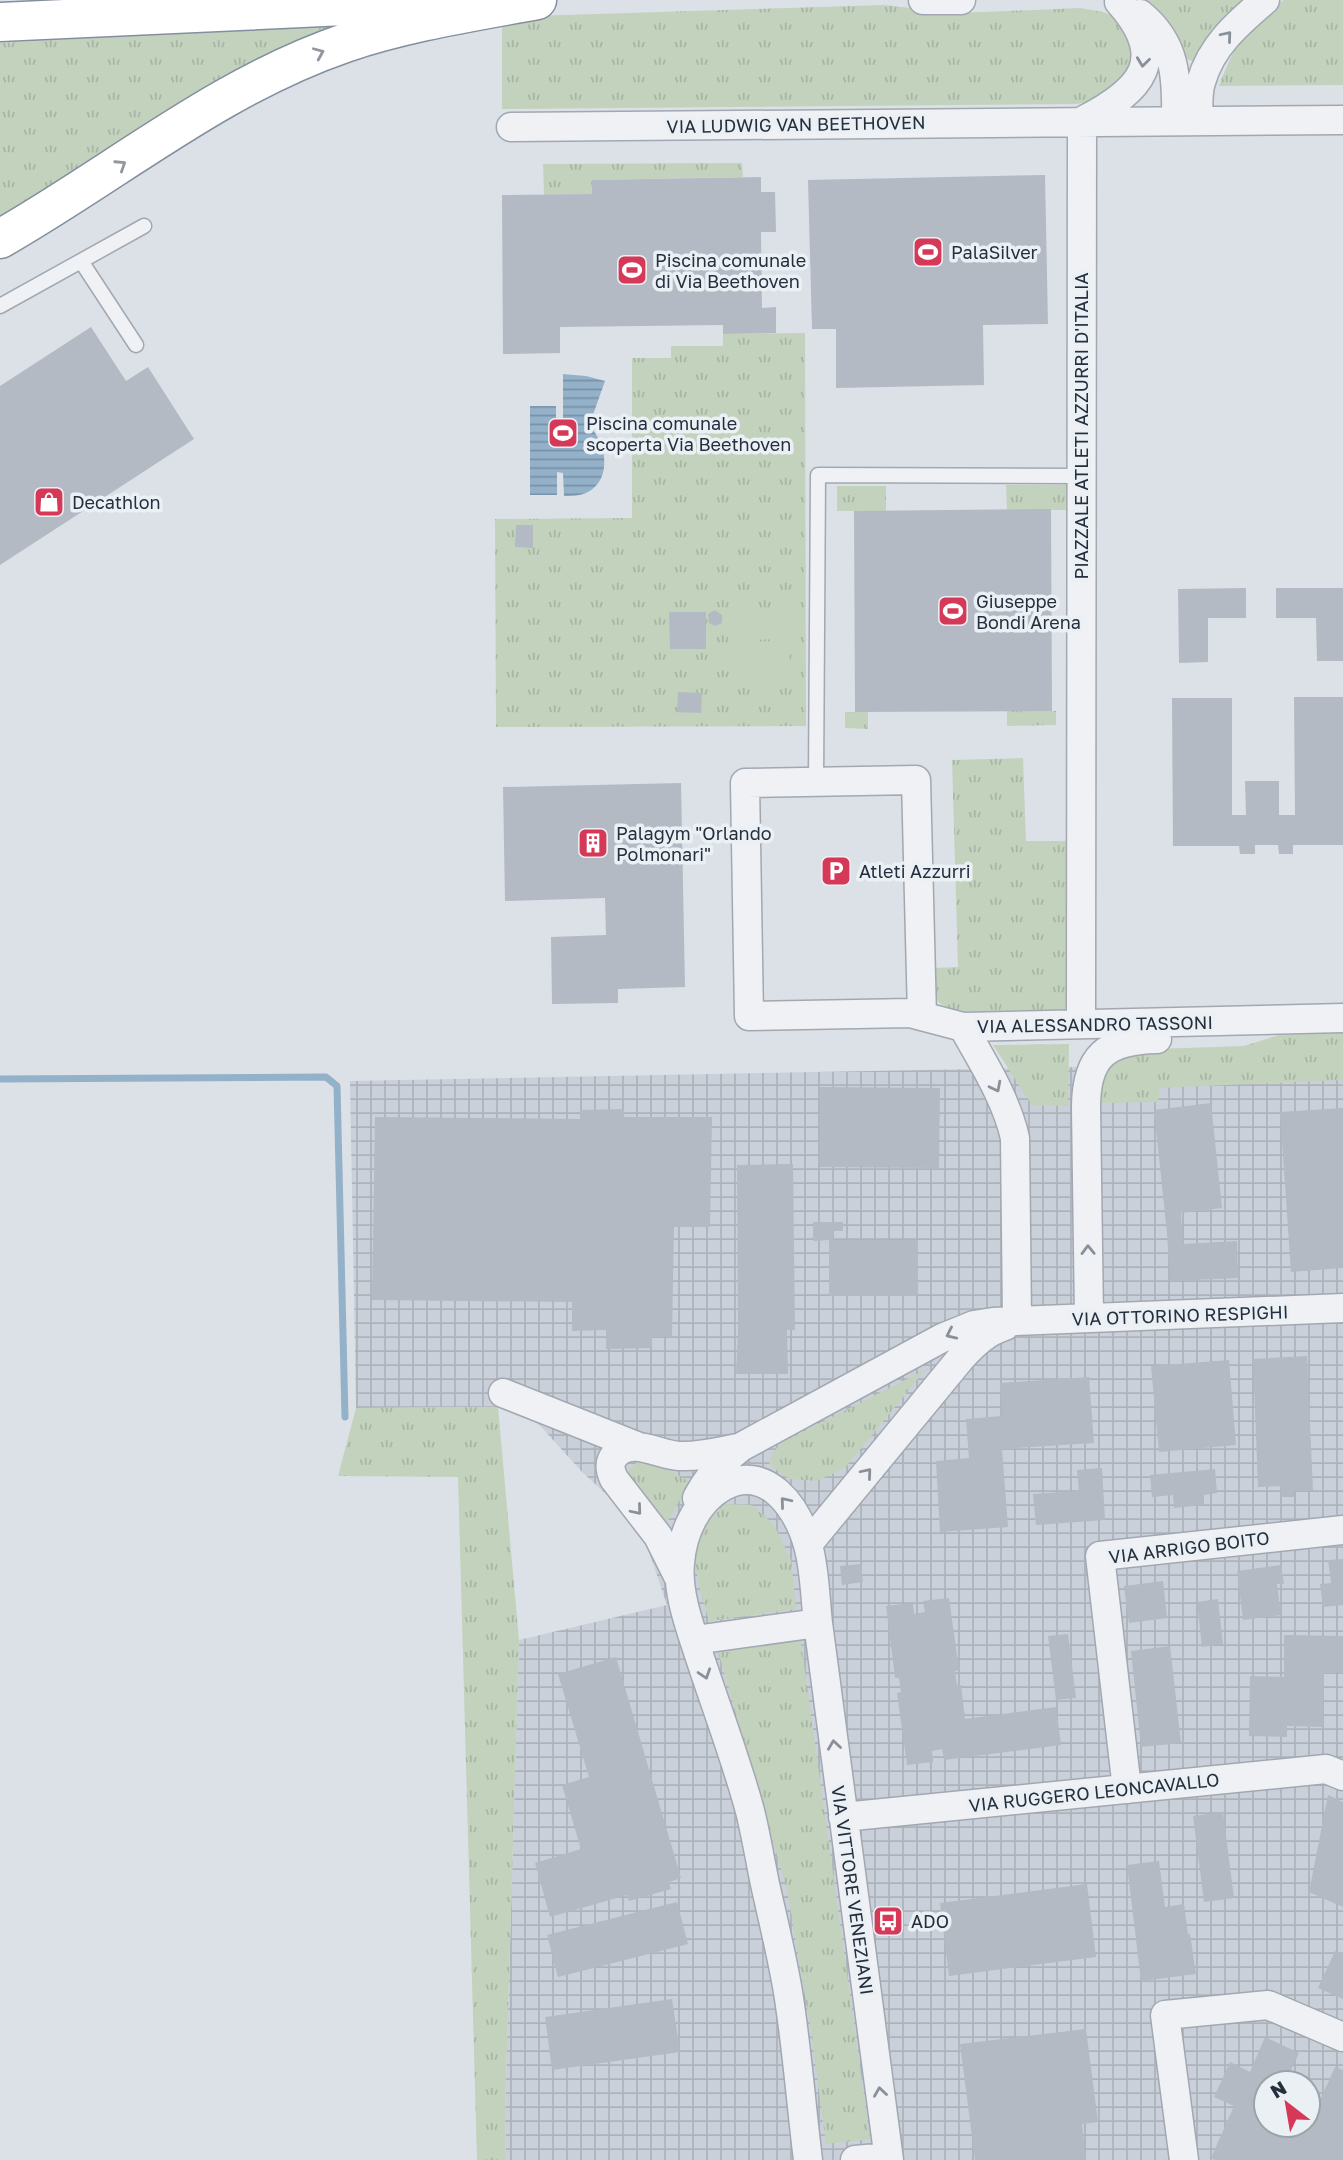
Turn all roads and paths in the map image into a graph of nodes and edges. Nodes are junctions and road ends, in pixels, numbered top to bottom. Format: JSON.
{"nodes":[{"id":1,"x":478,"y":0,"type":"edge"},
{"id":2,"x":537,"y":0,"type":"edge"},
{"id":3,"x":923,"y":0,"type":"edge"},
{"id":4,"x":961,"y":0,"type":"edge"},
{"id":5,"x":1265,"y":0,"type":"edge"},
{"id":6,"x":1116,"y":1,"type":"edge"},
{"id":7,"x":0,"y":22,"type":"edge"},
{"id":8,"x":1343,"y":120,"type":"edge"},
{"id":9,"x":1187,"y":121,"type":"junction"},
{"id":10,"x":1082,"y":122,"type":"junction"},
{"id":11,"x":511,"y":127,"type":"dead end"},
{"id":12,"x":82,"y":190,"type":"junction"},
{"id":13,"x":144,"y":226,"type":"dead end"},
{"id":14,"x":0,"y":239,"type":"edge"},
{"id":15,"x":0,"y":254,"type":"edge"},
{"id":16,"x":81,"y":261,"type":"junction"},
{"id":17,"x":0,"y":306,"type":"edge"},
{"id":18,"x":136,"y":345,"type":"dead end"},
{"id":19,"x":1081,"y":476,"type":"junction"},
{"id":20,"x":816,"y":781,"type":"junction"},
{"id":21,"x":922,"y":1016,"type":"junction"},
{"id":22,"x":1343,"y":1018,"type":"edge"},
{"id":23,"x":1282,"y":1020,"type":"junction"},
{"id":24,"x":1081,"y":1024,"type":"junction"},
{"id":25,"x":963,"y":1027,"type":"junction"},
{"id":26,"x":1343,"y":1308,"type":"edge"},
{"id":27,"x":1088,"y":1318,"type":"junction"},
{"id":28,"x":1017,"y":1321,"type":"junction"},
{"id":29,"x":503,"y":1393,"type":"dead end"},
{"id":30,"x":639,"y":1447,"type":"junction"},
{"id":31,"x":741,"y":1447,"type":"junction"},
{"id":32,"x":688,"y":1527,"type":"junction"},
{"id":33,"x":1343,"y":1530,"type":"edge"},
{"id":34,"x":808,"y":1544,"type":"junction"},
{"id":35,"x":680,"y":1580,"type":"junction"},
{"id":36,"x":817,"y":1623,"type":"junction"},
{"id":37,"x":695,"y":1640,"type":"junction"},
{"id":38,"x":1343,"y":1776,"type":"edge"},
{"id":39,"x":1127,"y":1789,"type":"junction"},
{"id":40,"x":843,"y":1817,"type":"junction"},
{"id":41,"x":1343,"y":2037,"type":"edge"},
{"id":42,"x":889,"y":2158,"type":"edge"},
{"id":43,"x":808,"y":2160,"type":"edge"},
{"id":44,"x":855,"y":2160,"type":"edge"},
{"id":45,"x":1184,"y":2160,"type":"edge"}],
"edges":[{"from":1,"to":7,"type":"highway"},
{"from":12,"to":2,"type":"highway","one_way":true},
{"from":3,"to":4,"type":"street"},
{"from":9,"to":5,"type":"street","one_way":true},
{"from":6,"to":9,"type":"street"},
{"from":6,"to":10,"type":"street","one_way":true},
{"from":8,"to":9,"type":"street","name":"VIA LUDWIG VAN BEETHOVEN"},
{"from":9,"to":10,"type":"street","name":"VIA LUDWIG VAN BEETHOVEN"},
{"from":10,"to":11,"type":"street","name":"VIA LUDWIG VAN BEETHOVEN"},
{"from":10,"to":19,"type":"street","name":"PIAZZALE ATLETI AZZURRI D'ITALIA"},
{"from":12,"to":14,"type":"highway"},
{"from":12,"to":15,"type":"lane"},
{"from":13,"to":16,"type":"lane"},
{"from":16,"to":17,"type":"lane"},
{"from":16,"to":18,"type":"lane"},
{"from":19,"to":20,"type":"lane"},
{"from":19,"to":24,"type":"street","name":"PIAZZALE ATLETI AZZURRI D'ITALIA"},
{"from":20,"to":21,"type":"street"},
{"from":20,"to":21,"type":"street"},
{"from":21,"to":25,"type":"street"},
{"from":22,"to":23,"type":"street","name":"VIA ALESSANDRO TASSONI"},
{"from":23,"to":24,"type":"street","name":"VIA ALESSANDRO TASSONI"},
{"from":27,"to":23,"type":"street","name":"VIA ALESSANDRO TASSONI","one_way":true},
{"from":24,"to":25,"type":"street","name":"VIA ALESSANDRO TASSONI"},
{"from":25,"to":28,"type":"street","name":"VIA ALESSANDRO TASSONI","one_way":true},
{"from":26,"to":27,"type":"street","name":"VIA OTTORINO RESPIGHI"},
{"from":27,"to":28,"type":"street","name":"VIA OTTORINO RESPIGHI"},
{"from":28,"to":31,"type":"street","name":"VIA OTTORINO RESPIGHI","one_way":true},
{"from":34,"to":28,"type":"street","name":"VIA OTTORINO RESPIGHI","one_way":true},
{"from":29,"to":30,"type":"street","name":"VIA OTTORINO RESPIGHI"},
{"from":30,"to":31,"type":"street","name":"VIA OTTORINO RESPIGHI"},
{"from":30,"to":35,"type":"street","one_way":true},
{"from":31,"to":32,"type":"street","name":"VIA OTTORINO RESPIGHI"},
{"from":34,"to":32,"type":"street","name":"VIA VITTORE VENEZIANI","one_way":true},
{"from":32,"to":35,"type":"street","name":"VIA VITTORE VENEZIANI"},
{"from":33,"to":39,"type":"street","name":"VIA ARRIGO BOITO"},
{"from":34,"to":36,"type":"street","name":"VIA VITTORE VENEZIANI"},
{"from":35,"to":37,"type":"street","name":"VIA VITTORE VENEZIANI"},
{"from":36,"to":37,"type":"street"},
{"from":40,"to":36,"type":"street","name":"VIA VITTORE VENEZIANI","one_way":true},
{"from":37,"to":43,"type":"street","name":"VIA VITTORE VENEZIANI","one_way":true},
{"from":38,"to":39,"type":"street","name":"VIA RUGGERO LEONCAVALLO"},
{"from":39,"to":40,"type":"street","name":"VIA RUGGERO LEONCAVALLO"},
{"from":42,"to":40,"type":"street","name":"VIA VITTORE VENEZIANI","one_way":true},
{"from":41,"to":45,"type":"street"},
{"from":42,"to":44,"type":"street","name":"VIA VITTORE VENEZIANI"}]}
